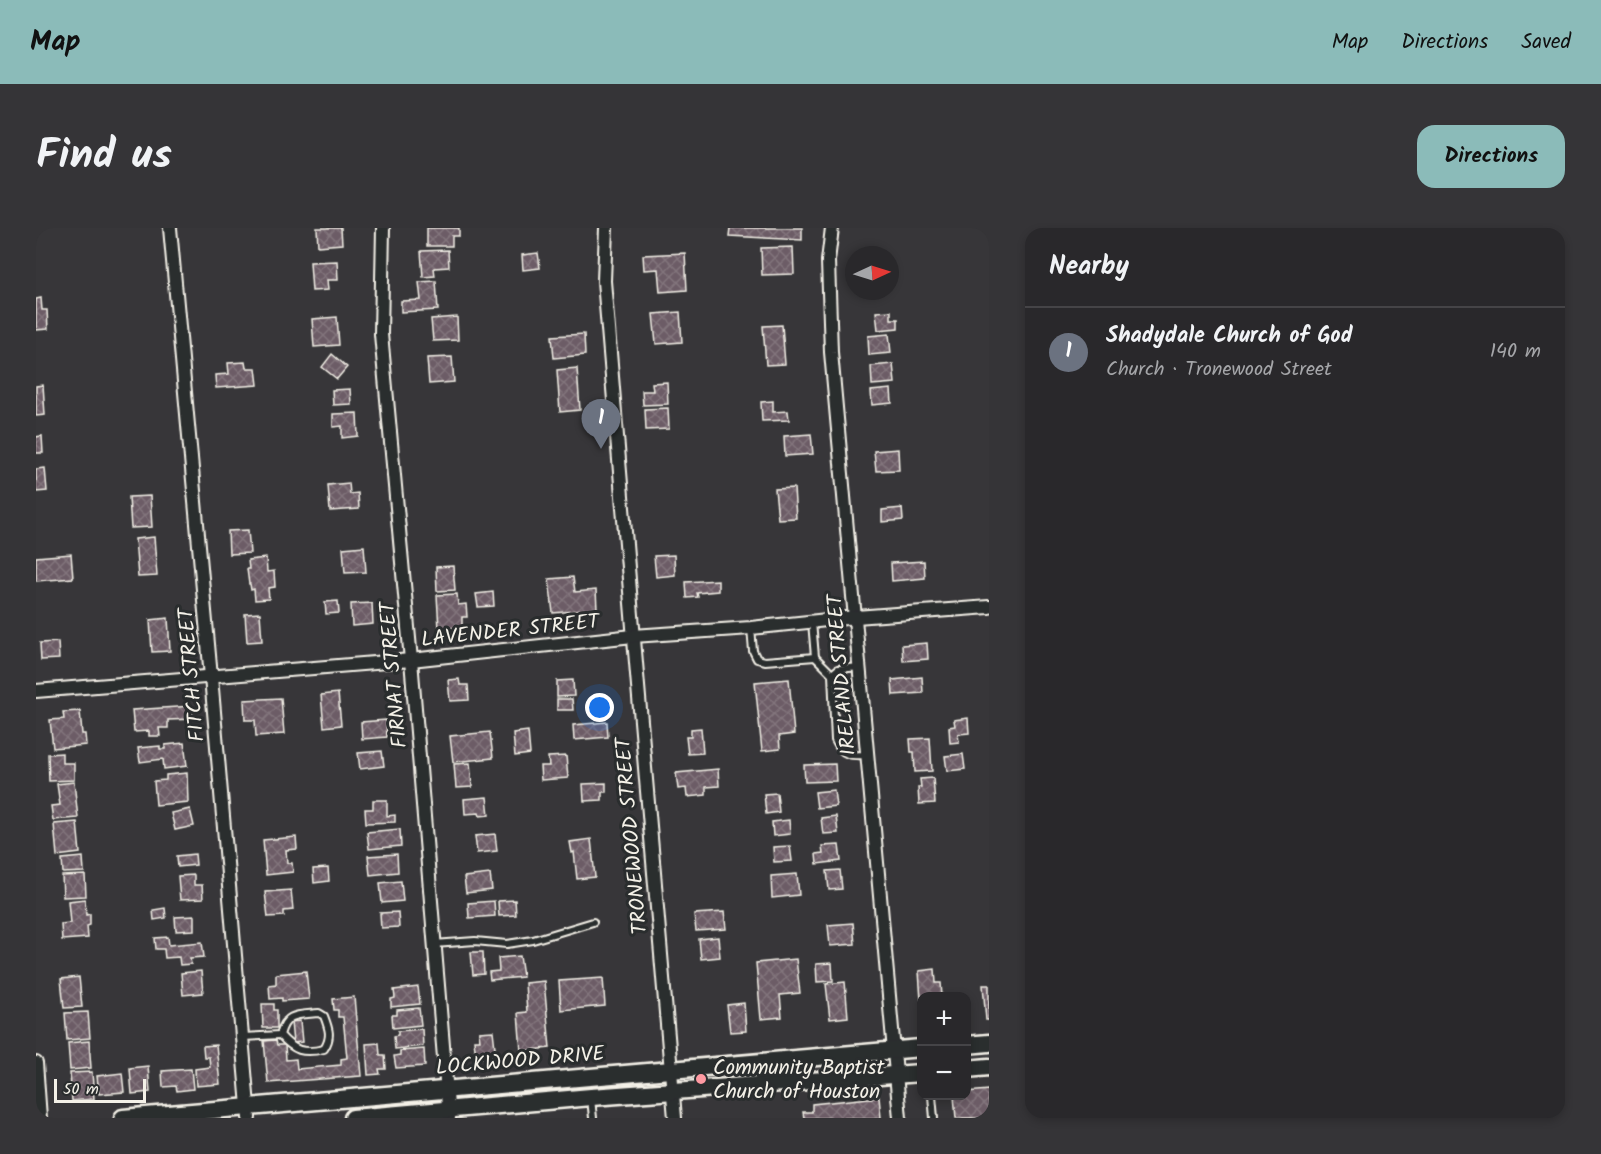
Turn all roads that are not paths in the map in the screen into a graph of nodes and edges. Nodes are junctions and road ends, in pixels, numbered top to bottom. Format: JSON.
{"nodes":[{"id":1,"x":170,"y":228,"type":"edge"},
{"id":2,"x":382,"y":228,"type":"edge"},
{"id":3,"x":606,"y":228,"type":"edge"},
{"id":4,"x":832,"y":228,"type":"edge"},
{"id":5,"x":989,"y":607,"type":"edge"},
{"id":6,"x":856,"y":617,"type":"junction"},
{"id":7,"x":812,"y":622,"type":"junction"},
{"id":8,"x":751,"y":628,"type":"junction"},
{"id":9,"x":633,"y":636,"type":"junction"},
{"id":10,"x":815,"y":657,"type":"junction"},
{"id":11,"x":411,"y":660,"type":"junction"},
{"id":12,"x":860,"y":667,"type":"junction"},
{"id":13,"x":832,"y":674,"type":"junction"},
{"id":14,"x":211,"y":676,"type":"junction"},
{"id":15,"x":36,"y":692,"type":"edge"},
{"id":16,"x":868,"y":754,"type":"junction"},
{"id":17,"x":593,"y":922,"type":"dead end"},
{"id":18,"x":434,"y":944,"type":"junction"},
{"id":19,"x":280,"y":1035,"type":"junction"},
{"id":20,"x":242,"y":1037,"type":"junction"},
{"id":21,"x":989,"y":1043,"type":"edge"},
{"id":22,"x":971,"y":1045,"type":"edge"},
{"id":23,"x":917,"y":1048,"type":"edge"},
{"id":24,"x":895,"y":1050,"type":"junction"},
{"id":25,"x":36,"y":1063,"type":"edge"},
{"id":26,"x":989,"y":1067,"type":"edge"},
{"id":27,"x":671,"y":1069,"type":"junction"},
{"id":28,"x":971,"y":1069,"type":"edge"},
{"id":29,"x":917,"y":1073,"type":"edge"},
{"id":30,"x":897,"y":1075,"type":"junction"},
{"id":31,"x":446,"y":1090,"type":"junction"},
{"id":32,"x":673,"y":1091,"type":"junction"},
{"id":33,"x":591,"y":1097,"type":"junction"},
{"id":34,"x":932,"y":1100,"type":"edge"},
{"id":35,"x":248,"y":1112,"type":"edge"},
{"id":36,"x":448,"y":1113,"type":"edge"},
{"id":37,"x":40,"y":1118,"type":"edge"},
{"id":38,"x":123,"y":1118,"type":"edge"},
{"id":39,"x":353,"y":1118,"type":"edge"},
{"id":40,"x":593,"y":1118,"type":"edge"},
{"id":41,"x":675,"y":1118,"type":"edge"},
{"id":42,"x":900,"y":1118,"type":"edge"},
{"id":43,"x":934,"y":1118,"type":"edge"}],
"edges":[{"from":1,"to":14,"type":"street","name":"FITCH STREET"},
{"from":2,"to":11,"type":"street","name":"FIRNAT STREET"},
{"from":3,"to":9,"type":"street","name":"TRONEWOOD STREET"},
{"from":4,"to":6,"type":"street","name":"IRELAND STREET"},
{"from":5,"to":6,"type":"street","name":"LAVENDER STREET"},
{"from":6,"to":7,"type":"street","name":"LAVENDER STREET"},
{"from":6,"to":12,"type":"street","name":"IRELAND STREET"},
{"from":7,"to":8,"type":"street","name":"LAVENDER STREET"},
{"from":7,"to":10,"type":"lane"},
{"from":8,"to":9,"type":"street","name":"LAVENDER STREET"},
{"from":8,"to":10,"type":"lane"},
{"from":9,"to":11,"type":"street","name":"LAVENDER STREET"},
{"from":9,"to":27,"type":"street","name":"TRONEWOOD STREET"},
{"from":10,"to":13,"type":"lane"},
{"from":11,"to":14,"type":"street","name":"LAVENDER STREET"},
{"from":11,"to":18,"type":"street","name":"FIRNAT STREET"},
{"from":12,"to":13,"type":"lane"},
{"from":12,"to":16,"type":"street","name":"IRELAND STREET"},
{"from":13,"to":16,"type":"lane"},
{"from":14,"to":15,"type":"street","name":"LAVENDER STREET"},
{"from":14,"to":20,"type":"street","name":"FITCH STREET"},
{"from":16,"to":24,"type":"street","name":"IRELAND STREET"},
{"from":17,"to":18,"type":"lane"},
{"from":18,"to":31,"type":"street","name":"FIRNAT STREET"},
{"from":19,"to":19,"type":"lane"},
{"from":19,"to":20,"type":"lane"},
{"from":20,"to":35,"type":"street","name":"FITCH STREET"},
{"from":21,"to":22,"type":"main road"},
{"from":23,"to":24,"type":"main road","name":"LOCKWOOD DRIVE"},
{"from":24,"to":27,"type":"main road","name":"LOCKWOOD DRIVE"},
{"from":24,"to":30,"type":"street","name":"IRELAND STREET"},
{"from":25,"to":37,"type":"street"},
{"from":26,"to":28,"type":"main road"},
{"from":27,"to":31,"type":"main road","name":"LOCKWOOD DRIVE"},
{"from":27,"to":32,"type":"street","name":"TRONEWOOD STREET"},
{"from":29,"to":30,"type":"main road","name":"LOCKWOOD DRIVE"},
{"from":30,"to":32,"type":"main road","name":"LOCKWOOD DRIVE"},
{"from":30,"to":42,"type":"street","name":"IRELAND STREET"},
{"from":31,"to":35,"type":"main road","name":"LOCKWOOD DRIVE"},
{"from":31,"to":36,"type":"street","name":"FIRNAT STREET"},
{"from":32,"to":33,"type":"main road","name":"LOCKWOOD DRIVE"},
{"from":32,"to":41,"type":"street","name":"TRONEWOOD STREET"},
{"from":33,"to":36,"type":"main road","name":"LOCKWOOD DRIVE"},
{"from":33,"to":40,"type":"lane"},
{"from":34,"to":43,"type":"lane"},
{"from":35,"to":38,"type":"main road","name":"LOCKWOOD DRIVE"},
{"from":36,"to":39,"type":"main road","name":"LOCKWOOD DRIVE"}]}
